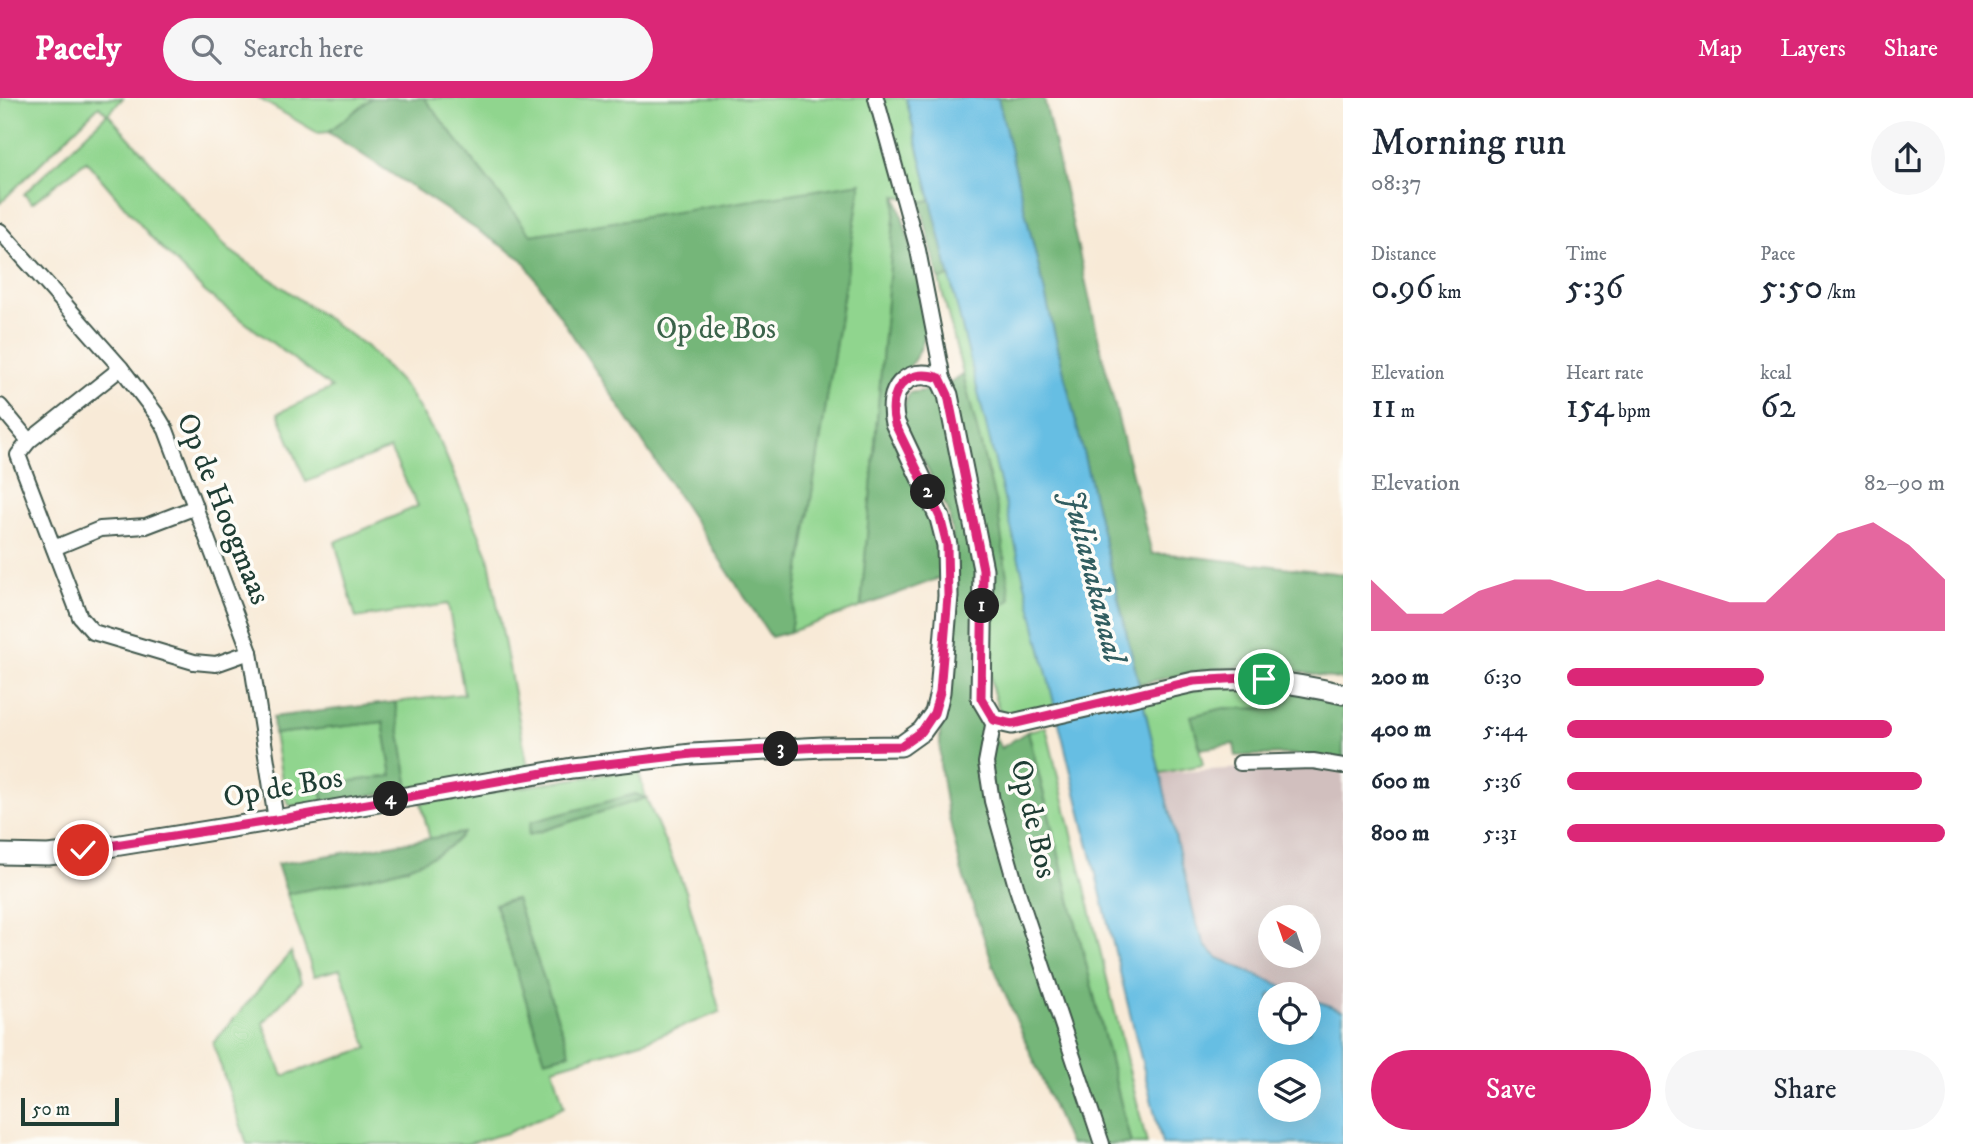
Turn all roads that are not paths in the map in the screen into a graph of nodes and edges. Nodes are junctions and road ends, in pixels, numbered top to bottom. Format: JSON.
{"nodes":[{"id":1,"x":876,"y":98,"type":"edge"},
{"id":2,"x":0,"y":231,"type":"edge"},
{"id":3,"x":121,"y":368,"type":"junction"},
{"id":4,"x":944,"y":384,"type":"junction"},
{"id":5,"x":0,"y":406,"type":"edge"},
{"id":6,"x":29,"y":441,"type":"junction"},
{"id":7,"x":196,"y":507,"type":"junction"},
{"id":8,"x":54,"y":548,"type":"junction"},
{"id":9,"x":250,"y":652,"type":"junction"},
{"id":10,"x":1343,"y":694,"type":"edge"},
{"id":11,"x":994,"y":720,"type":"junction"},
{"id":12,"x":1240,"y":763,"type":"dead end"},
{"id":13,"x":1343,"y":766,"type":"edge"},
{"id":14,"x":276,"y":820,"type":"junction"},
{"id":15,"x":0,"y":853,"type":"edge"},
{"id":16,"x":1102,"y":1144,"type":"edge"}],
"edges":[{"from":1,"to":4,"type":"street"},
{"from":2,"to":3,"type":"street","name":"Op de Hoogmaas"},
{"from":3,"to":6,"type":"street"},
{"from":3,"to":7,"type":"street","name":"Op de Hoogmaas"},
{"from":4,"to":11,"type":"street"},
{"from":4,"to":14,"type":"street","name":"Op de Bos"},
{"from":5,"to":6,"type":"street"},
{"from":6,"to":8,"type":"street"},
{"from":7,"to":8,"type":"street"},
{"from":7,"to":9,"type":"street","name":"Op de Hoogmaas"},
{"from":8,"to":9,"type":"street"},
{"from":9,"to":14,"type":"street","name":"Op de Hoogmaas"},
{"from":10,"to":11,"type":"street"},
{"from":11,"to":16,"type":"street","name":"Op de Bos"},
{"from":12,"to":13,"type":"street"},
{"from":14,"to":15,"type":"street","name":"Op de Bos"}]}
